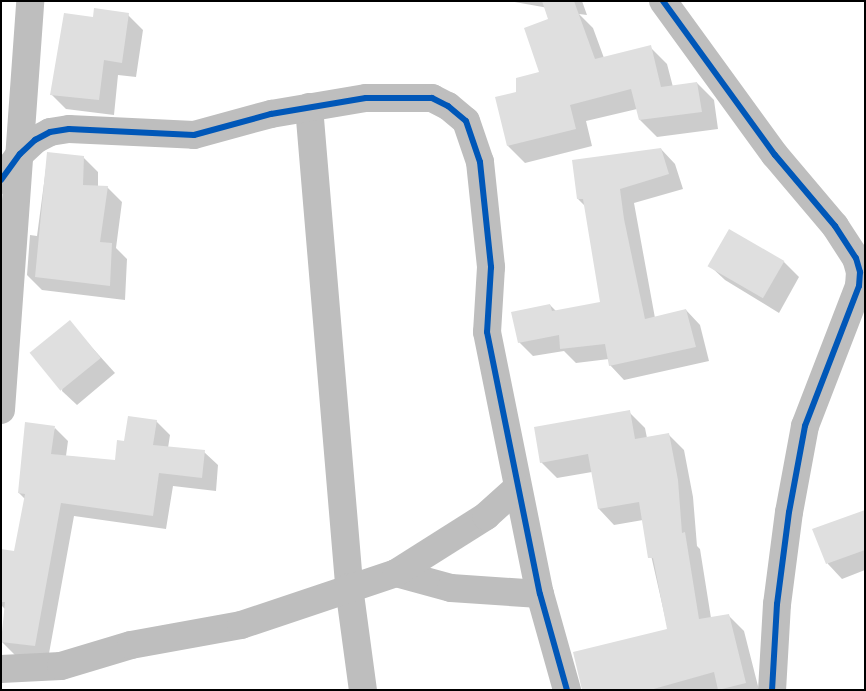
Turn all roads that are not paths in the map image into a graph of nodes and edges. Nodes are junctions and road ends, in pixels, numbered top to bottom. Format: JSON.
{"nodes":[{"id":1,"x":30,"y":1,"type":"edge"},
{"id":2,"x":663,"y":1,"type":"edge"},
{"id":3,"x":309,"y":107,"type":"junction"},
{"id":4,"x":20,"y":154,"type":"junction"},
{"id":5,"x":1,"y":180,"type":"edge"},
{"id":6,"x":1,"y":410,"type":"edge"},
{"id":7,"x":517,"y":488,"type":"junction"},
{"id":8,"x":396,"y":573,"type":"junction"},
{"id":9,"x":349,"y":587,"type":"junction"},
{"id":10,"x":540,"y":594,"type":"junction"},
{"id":11,"x":1,"y":669,"type":"edge"},
{"id":12,"x":363,"y":690,"type":"edge"},
{"id":13,"x":567,"y":690,"type":"edge"},
{"id":14,"x":772,"y":690,"type":"edge"}],
"edges":[{"from":1,"to":4,"type":"street"},
{"from":2,"to":14,"type":"street"},
{"from":3,"to":4,"type":"street"},
{"from":3,"to":7,"type":"street"},
{"from":3,"to":9,"type":"street"},
{"from":4,"to":5,"type":"street"},
{"from":4,"to":6,"type":"street"},
{"from":7,"to":8,"type":"street"},
{"from":7,"to":10,"type":"street"},
{"from":8,"to":9,"type":"street"},
{"from":8,"to":10,"type":"street"},
{"from":9,"to":11,"type":"street"},
{"from":9,"to":12,"type":"street"},
{"from":10,"to":13,"type":"street"}]}
